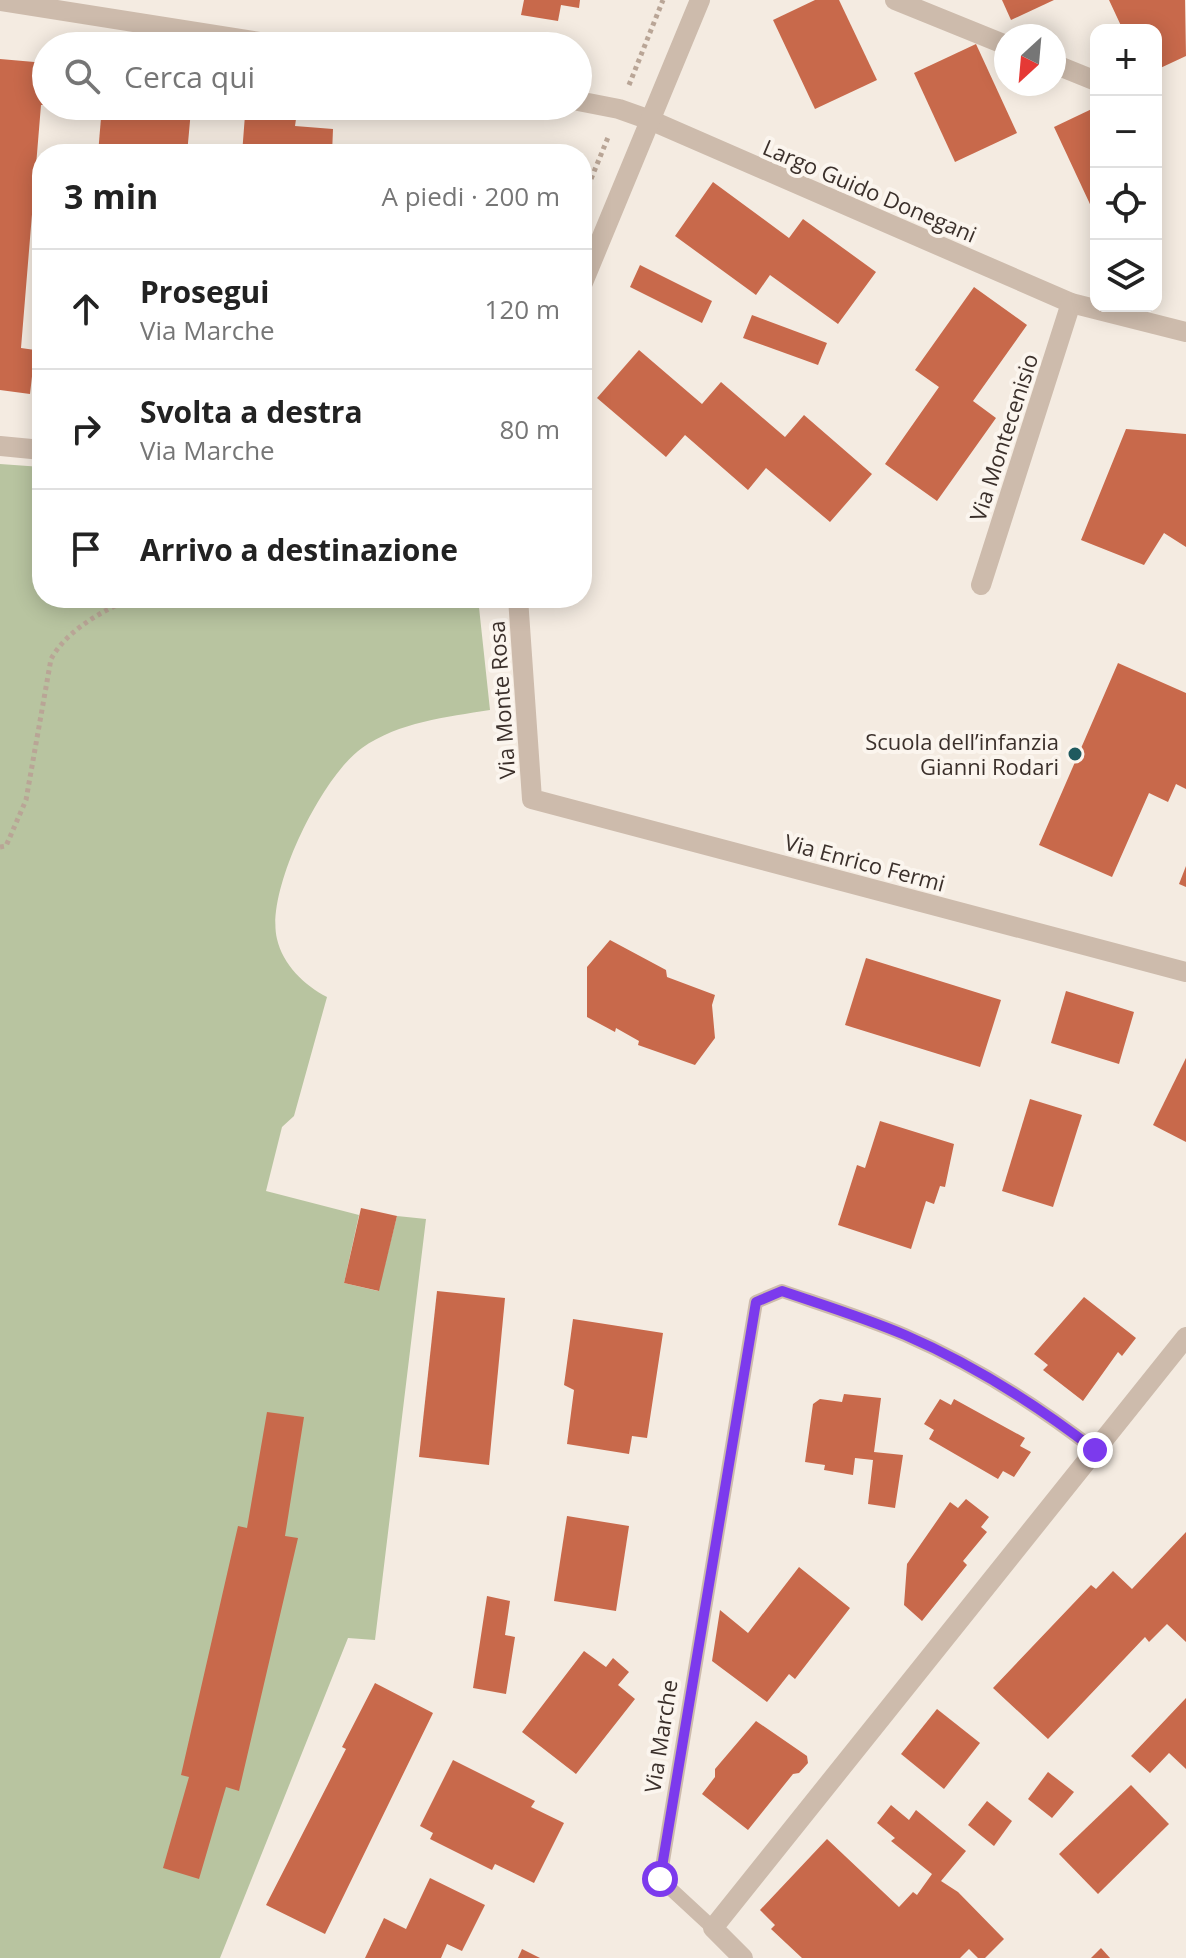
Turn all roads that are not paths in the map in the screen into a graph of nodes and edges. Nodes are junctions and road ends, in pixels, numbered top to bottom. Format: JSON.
{"nodes":[{"id":1,"x":700,"y":0,"type":"edge"},
{"id":2,"x":895,"y":0,"type":"edge"},
{"id":3,"x":0,"y":1,"type":"edge"},
{"id":4,"x":196,"y":32,"type":"edge"},
{"id":5,"x":994,"y":40,"type":"edge"},
{"id":6,"x":1066,"y":69,"type":"edge"},
{"id":7,"x":1090,"y":79,"type":"edge"},
{"id":8,"x":592,"y":104,"type":"edge"},
{"id":9,"x":650,"y":120,"type":"junction"},
{"id":10,"x":592,"y":261,"type":"edge"},
{"id":11,"x":1071,"y":303,"type":"junction"},
{"id":12,"x":1186,"y":332,"type":"edge"},
{"id":13,"x":0,"y":446,"type":"edge"},
{"id":14,"x":32,"y":449,"type":"edge"},
{"id":15,"x":981,"y":585,"type":"dead end"},
{"id":16,"x":519,"y":608,"type":"edge"},
{"id":17,"x":532,"y":799,"type":"joint"},
{"id":18,"x":1186,"y":972,"type":"edge"},
{"id":19,"x":1186,"y":1337,"type":"edge"},
{"id":20,"x":1095,"y":1450,"type":"junction"},
{"id":21,"x":713,"y":1928,"type":"junction"},
{"id":22,"x":743,"y":1958,"type":"edge"}],
"edges":[{"from":1,"to":9,"type":"street"},
{"from":2,"to":5,"type":"street"},
{"from":3,"to":4,"type":"street"},
{"from":6,"to":7,"type":"street"},
{"from":8,"to":9,"type":"street","name":"Largo Guido Donegani"},
{"from":9,"to":10,"type":"street"},
{"from":9,"to":11,"type":"street","name":"Largo Guido Donegani"},
{"from":11,"to":12,"type":"street","name":"Largo Guido Donegani"},
{"from":11,"to":15,"type":"street","name":"Via Montecenisio"},
{"from":13,"to":14,"type":"street"},
{"from":16,"to":17,"type":"street","name":"Via Monte Rosa"},
{"from":17,"to":18,"type":"street","name":"Via Enrico Fermi"},
{"from":19,"to":20,"type":"street"},
{"from":20,"to":21,"type":"street"},
{"from":20,"to":21,"type":"lane","name":"Via Marche"},
{"from":21,"to":22,"type":"street"}]}
